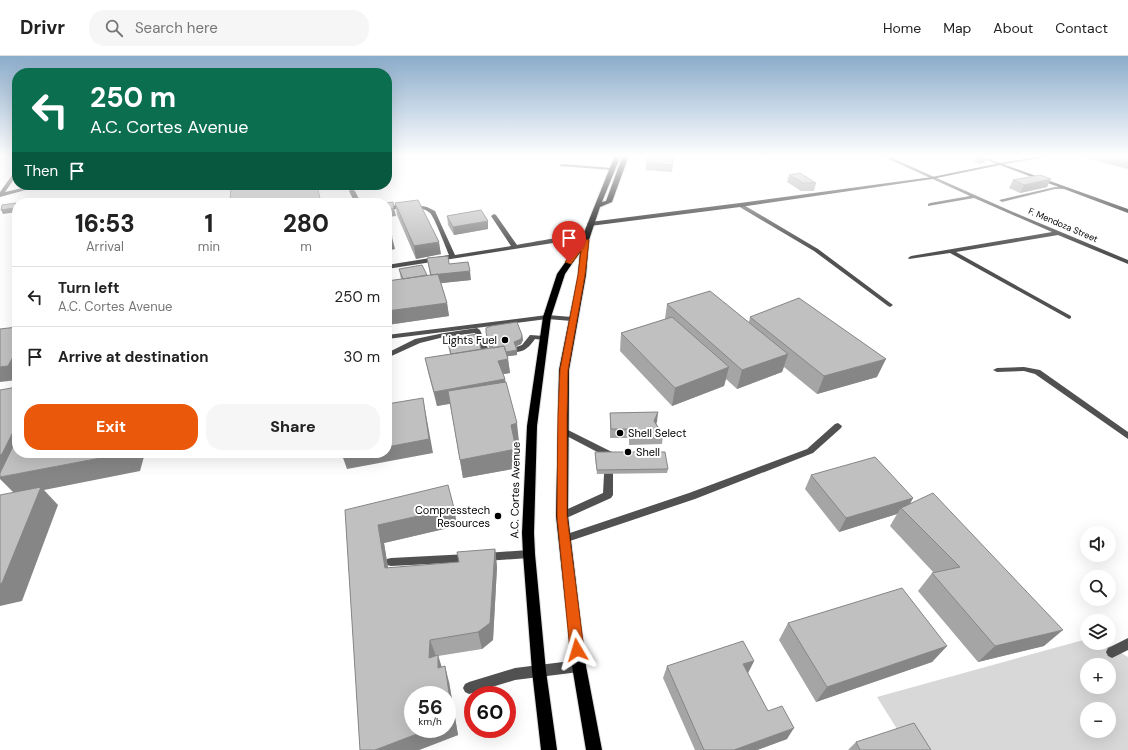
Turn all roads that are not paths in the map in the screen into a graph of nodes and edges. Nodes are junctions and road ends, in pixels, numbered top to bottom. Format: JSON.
{"nodes":[{"id":1,"x":605,"y":187,"type":"edge"},
{"id":2,"x":614,"y":187,"type":"edge"},
{"id":3,"x":865,"y":187,"type":"edge"},
{"id":4,"x":953,"y":187,"type":"edge"},
{"id":5,"x":1051,"y":187,"type":"edge"},
{"id":6,"x":1063,"y":187,"type":"edge"},
{"id":7,"x":19,"y":190,"type":"edge"},
{"id":8,"x":352,"y":191,"type":"dead end"},
{"id":9,"x":0,"y":194,"type":"edge"},
{"id":10,"x":974,"y":197,"type":"junction"},
{"id":11,"x":356,"y":198,"type":"edge"},
{"id":12,"x":1002,"y":200,"type":"dead end"},
{"id":13,"x":740,"y":205,"type":"junction"},
{"id":14,"x":930,"y":205,"type":"dead end"},
{"id":15,"x":597,"y":206,"type":"junction"},
{"id":16,"x":392,"y":208,"type":"edge"},
{"id":17,"x":1128,"y":211,"type":"edge"},
{"id":18,"x":494,"y":216,"type":"dead end"},
{"id":19,"x":590,"y":224,"type":"junction"},
{"id":20,"x":1058,"y":233,"type":"junction"},
{"id":21,"x":585,"y":240,"type":"junction"},
{"id":22,"x":515,"y":247,"type":"junction"},
{"id":23,"x":950,"y":251,"type":"junction"},
{"id":24,"x":453,"y":257,"type":"junction"},
{"id":25,"x":911,"y":258,"type":"dead end"},
{"id":26,"x":1128,"y":262,"type":"edge"},
{"id":27,"x":392,"y":266,"type":"edge"},
{"id":28,"x":890,"y":305,"type":"dead end"},
{"id":29,"x":547,"y":316,"type":"junction"},
{"id":30,"x":1070,"y":317,"type":"dead end"},
{"id":31,"x":533,"y":318,"type":"junction"},
{"id":32,"x":572,"y":319,"type":"junction"},
{"id":33,"x":477,"y":330,"type":"junction"},
{"id":34,"x":392,"y":336,"type":"edge"},
{"id":35,"x":544,"y":338,"type":"junction"},
{"id":36,"x":516,"y":350,"type":"edge"},
{"id":37,"x":392,"y":354,"type":"edge"},
{"id":38,"x":494,"y":354,"type":"edge"},
{"id":39,"x":997,"y":370,"type":"dead end"},
{"id":40,"x":838,"y":426,"type":"dead end"},
{"id":41,"x":562,"y":430,"type":"junction"},
{"id":42,"x":1128,"y":436,"type":"edge"},
{"id":43,"x":562,"y":516,"type":"junction"},
{"id":44,"x":564,"y":539,"type":"junction"},
{"id":45,"x":529,"y":554,"type":"junction"},
{"id":46,"x":391,"y":562,"type":"dead end"},
{"id":47,"x":1128,"y":644,"type":"edge"},
{"id":48,"x":1112,"y":652,"type":"dead end"},
{"id":49,"x":579,"y":666,"type":"junction"},
{"id":50,"x":539,"y":671,"type":"junction"},
{"id":51,"x":476,"y":686,"type":"edge"},
{"id":52,"x":549,"y":750,"type":"edge"},
{"id":53,"x":594,"y":750,"type":"edge"}],
"edges":[{"from":1,"to":15,"type":"main road","name":"A.C. Cortes Avenue"},
{"from":2,"to":15,"type":"main road"},
{"from":3,"to":13,"type":"street"},
{"from":4,"to":10,"type":"street","name":"F. Mendoza Street"},
{"from":5,"to":12,"type":"street"},
{"from":6,"to":17,"type":"street"},
{"from":7,"to":9,"type":"street"},
{"from":8,"to":11,"type":"street"},
{"from":10,"to":14,"type":"street"},
{"from":10,"to":20,"type":"street","name":"F. Mendoza Street"},
{"from":13,"to":19,"type":"street"},
{"from":13,"to":28,"type":"street"},
{"from":15,"to":19,"type":"main road","name":"A.C. Cortes Avenue"},
{"from":16,"to":24,"type":"street"},
{"from":18,"to":22,"type":"street"},
{"from":19,"to":21,"type":"main road","name":"A.C. Cortes Avenue"},
{"from":20,"to":23,"type":"street"},
{"from":20,"to":26,"type":"street","name":"F. Mendoza Street"},
{"from":21,"to":22,"type":"street"},
{"from":21,"to":29,"type":"main road","name":"A.C. Cortes Avenue"},
{"from":21,"to":32,"type":"main road","name":"A.C. Cortes Avenue"},
{"from":22,"to":24,"type":"street"},
{"from":23,"to":25,"type":"street"},
{"from":23,"to":30,"type":"street"},
{"from":24,"to":27,"type":"street"},
{"from":29,"to":31,"type":"street"},
{"from":29,"to":32,"type":"street"},
{"from":29,"to":35,"type":"main road","name":"A.C. Cortes Avenue"},
{"from":31,"to":33,"type":"street"},
{"from":31,"to":34,"type":"street"},
{"from":32,"to":41,"type":"main road","name":"A.C. Cortes Avenue"},
{"from":33,"to":37,"type":"street"},
{"from":33,"to":38,"type":"street"},
{"from":35,"to":36,"type":"street"},
{"from":35,"to":45,"type":"main road","name":"A.C. Cortes Avenue"},
{"from":39,"to":42,"type":"street"},
{"from":40,"to":44,"type":"street"},
{"from":41,"to":43,"type":"main road","name":"A.C. Cortes Avenue"},
{"from":41,"to":43,"type":"street"},
{"from":43,"to":44,"type":"main road","name":"A.C. Cortes Avenue"},
{"from":44,"to":49,"type":"main road","name":"A.C. Cortes Avenue"},
{"from":45,"to":46,"type":"street"},
{"from":45,"to":50,"type":"main road","name":"A.C. Cortes Avenue"},
{"from":47,"to":48,"type":"street"},
{"from":49,"to":50,"type":"street"},
{"from":49,"to":53,"type":"main road","name":"A.C. Cortes Avenue"},
{"from":50,"to":51,"type":"street"},
{"from":50,"to":52,"type":"main road","name":"A.C. Cortes Avenue"}]}
